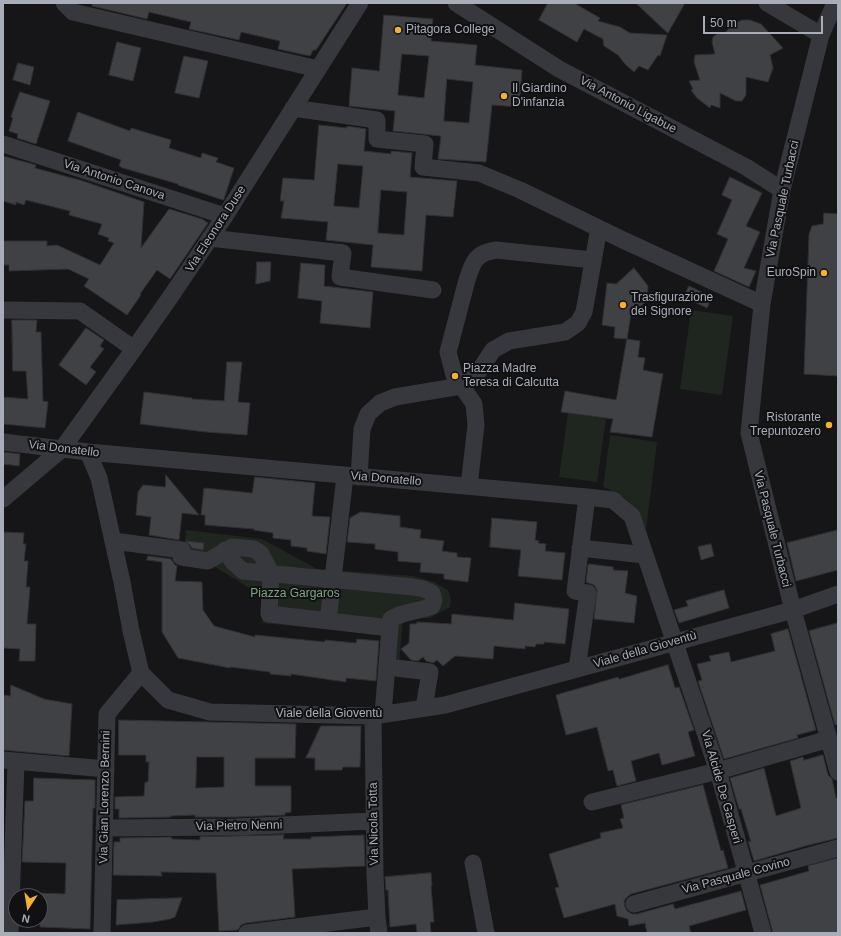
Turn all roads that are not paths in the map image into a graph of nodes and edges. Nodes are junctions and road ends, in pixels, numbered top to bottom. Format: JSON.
{"nodes":[{"id":1,"x":64,"y":3,"type":"edge"},
{"id":2,"x":360,"y":3,"type":"edge"},
{"id":3,"x":456,"y":3,"type":"edge"},
{"id":4,"x":767,"y":3,"type":"edge"},
{"id":5,"x":835,"y":3,"type":"edge"},
{"id":6,"x":821,"y":35,"type":"junction"},
{"id":7,"x":318,"y":69,"type":"junction"},
{"id":8,"x":293,"y":108,"type":"junction"},
{"id":9,"x":3,"y":144,"type":"edge"},
{"id":10,"x":782,"y":190,"type":"junction"},
{"id":11,"x":225,"y":216,"type":"junction"},
{"id":12,"x":599,"y":228,"type":"junction"},
{"id":13,"x":210,"y":238,"type":"junction"},
{"id":14,"x":593,"y":260,"type":"junction"},
{"id":15,"x":433,"y":290,"type":"dead end"},
{"id":16,"x":762,"y":304,"type":"junction"},
{"id":17,"x":3,"y":310,"type":"edge"},
{"id":18,"x":134,"y":349,"type":"junction"},
{"id":19,"x":461,"y":386,"type":"junction"},
{"id":20,"x":3,"y":442,"type":"edge"},
{"id":21,"x":62,"y":449,"type":"junction"},
{"id":22,"x":88,"y":452,"type":"junction"},
{"id":23,"x":352,"y":476,"type":"junction"},
{"id":24,"x":469,"y":486,"type":"junction"},
{"id":25,"x":587,"y":497,"type":"junction"},
{"id":26,"x":3,"y":499,"type":"edge"},
{"id":27,"x":113,"y":541,"type":"junction"},
{"id":28,"x":580,"y":548,"type":"junction"},
{"id":29,"x":225,"y":550,"type":"junction"},
{"id":30,"x":645,"y":555,"type":"junction"},
{"id":31,"x":271,"y":573,"type":"junction"},
{"id":32,"x":333,"y":579,"type":"junction"},
{"id":33,"x":838,"y":594,"type":"edge"},
{"id":34,"x":792,"y":610,"type":"junction"},
{"id":35,"x":328,"y":621,"type":"junction"},
{"id":36,"x":390,"y":628,"type":"junction"},
{"id":37,"x":675,"y":641,"type":"junction"},
{"id":38,"x":387,"y":667,"type":"junction"},
{"id":39,"x":577,"y":669,"type":"junction"},
{"id":40,"x":141,"y":673,"type":"junction"},
{"id":41,"x":424,"y":708,"type":"junction"},
{"id":42,"x":378,"y":715,"type":"junction"},
{"id":43,"x":829,"y":739,"type":"junction"},
{"id":44,"x":9,"y":761,"type":"edge"},
{"id":45,"x":106,"y":768,"type":"junction"},
{"id":46,"x":718,"y":771,"type":"junction"},
{"id":47,"x":838,"y":772,"type":"edge"},
{"id":48,"x":592,"y":802,"type":"dead end"},
{"id":49,"x":374,"y":821,"type":"junction"},
{"id":50,"x":104,"y":828,"type":"junction"},
{"id":51,"x":838,"y":848,"type":"edge"},
{"id":52,"x":473,"y":863,"type":"dead end"},
{"id":53,"x":746,"y":873,"type":"junction"},
{"id":54,"x":7,"y":887,"type":"edge"},
{"id":55,"x":634,"y":904,"type":"dead end"},
{"id":56,"x":378,"y":925,"type":"edge"},
{"id":57,"x":10,"y":933,"type":"edge"},
{"id":58,"x":102,"y":933,"type":"edge"},
{"id":59,"x":257,"y":933,"type":"edge"},
{"id":60,"x":486,"y":933,"type":"edge"},
{"id":61,"x":762,"y":933,"type":"edge"}],
"edges":[{"from":1,"to":7,"type":"street"},
{"from":2,"to":7,"type":"street","name":"Via Eleonora Duse"},
{"from":3,"to":10,"type":"street","name":"Via Antonio Ligabue"},
{"from":4,"to":6,"type":"street"},
{"from":5,"to":6,"type":"street","name":"Via Pasquale Turbacci"},
{"from":6,"to":10,"type":"street","name":"Via Pasquale Turbacci"},
{"from":7,"to":8,"type":"street","name":"Via Eleonora Duse"},
{"from":8,"to":11,"type":"street","name":"Via Eleonora Duse"},
{"from":8,"to":12,"type":"street"},
{"from":9,"to":11,"type":"street","name":"Via Antonio Canova"},
{"from":10,"to":16,"type":"street","name":"Via Pasquale Turbacci"},
{"from":11,"to":13,"type":"street","name":"Via Eleonora Duse"},
{"from":12,"to":14,"type":"street"},
{"from":12,"to":16,"type":"street"},
{"from":13,"to":15,"type":"street"},
{"from":13,"to":18,"type":"street","name":"Via Eleonora Duse"},
{"from":14,"to":19,"type":"street"},
{"from":14,"to":19,"type":"street"},
{"from":16,"to":34,"type":"street","name":"Via Pasquale Turbacci"},
{"from":17,"to":18,"type":"street"},
{"from":18,"to":21,"type":"street","name":"Via Eleonora Duse"},
{"from":19,"to":23,"type":"street"},
{"from":19,"to":24,"type":"street"},
{"from":20,"to":21,"type":"street","name":"Via Donatello"},
{"from":21,"to":22,"type":"street","name":"Via Donatello"},
{"from":21,"to":26,"type":"street","name":"Via Eleonora Duse"},
{"from":22,"to":23,"type":"street","name":"Via Donatello"},
{"from":22,"to":27,"type":"street"},
{"from":23,"to":24,"type":"street","name":"Via Donatello"},
{"from":23,"to":32,"type":"street"},
{"from":24,"to":25,"type":"street","name":"Via Donatello"},
{"from":25,"to":28,"type":"street"},
{"from":25,"to":30,"type":"street","name":"Via Donatello"},
{"from":27,"to":29,"type":"street"},
{"from":27,"to":40,"type":"street"},
{"from":28,"to":30,"type":"street"},
{"from":28,"to":39,"type":"street"},
{"from":29,"to":31,"type":"street"},
{"from":29,"to":31,"type":"street"},
{"from":30,"to":37,"type":"street","name":"Via Donatello"},
{"from":31,"to":32,"type":"street"},
{"from":31,"to":35,"type":"street"},
{"from":32,"to":35,"type":"street"},
{"from":32,"to":36,"type":"street"},
{"from":33,"to":34,"type":"street","name":"Viale della Gioventù"},
{"from":34,"to":37,"type":"street","name":"Viale della Gioventù"},
{"from":34,"to":43,"type":"street","name":"Via Pasquale Turbacci"},
{"from":35,"to":36,"type":"street"},
{"from":36,"to":38,"type":"street","name":"Via Nicola Totta"},
{"from":37,"to":39,"type":"street","name":"Viale della Gioventù"},
{"from":37,"to":46,"type":"street","name":"Via Alcide De Gasperi"},
{"from":38,"to":41,"type":"street"},
{"from":38,"to":42,"type":"street","name":"Via Nicola Totta"},
{"from":39,"to":41,"type":"street","name":"Viale della Gioventù"},
{"from":40,"to":42,"type":"street","name":"Viale della Gioventù"},
{"from":40,"to":45,"type":"street","name":"Via Gian Lorenzo Bernini"},
{"from":41,"to":42,"type":"street","name":"Viale della Gioventù"},
{"from":42,"to":49,"type":"street","name":"Via Nicola Totta"},
{"from":43,"to":46,"type":"street"},
{"from":43,"to":47,"type":"street","name":"Via Pasquale Turbacci"},
{"from":44,"to":45,"type":"street"},
{"from":44,"to":54,"type":"street"},
{"from":45,"to":50,"type":"street","name":"Via Gian Lorenzo Bernini"},
{"from":46,"to":48,"type":"street"},
{"from":46,"to":53,"type":"street","name":"Via Alcide De Gasperi"},
{"from":49,"to":50,"type":"street","name":"Via Pietro Nenni"},
{"from":49,"to":56,"type":"street","name":"Via Nicola Totta"},
{"from":50,"to":58,"type":"street","name":"Via Gian Lorenzo Bernini"},
{"from":51,"to":53,"type":"street","name":"Via Pasquale Covino"},
{"from":52,"to":60,"type":"street"},
{"from":53,"to":55,"type":"street","name":"Via Pasquale Covino"},
{"from":53,"to":61,"type":"street","name":"Via Alcide De Gasperi"},
{"from":54,"to":57,"type":"street"},
{"from":56,"to":59,"type":"street"}]}
